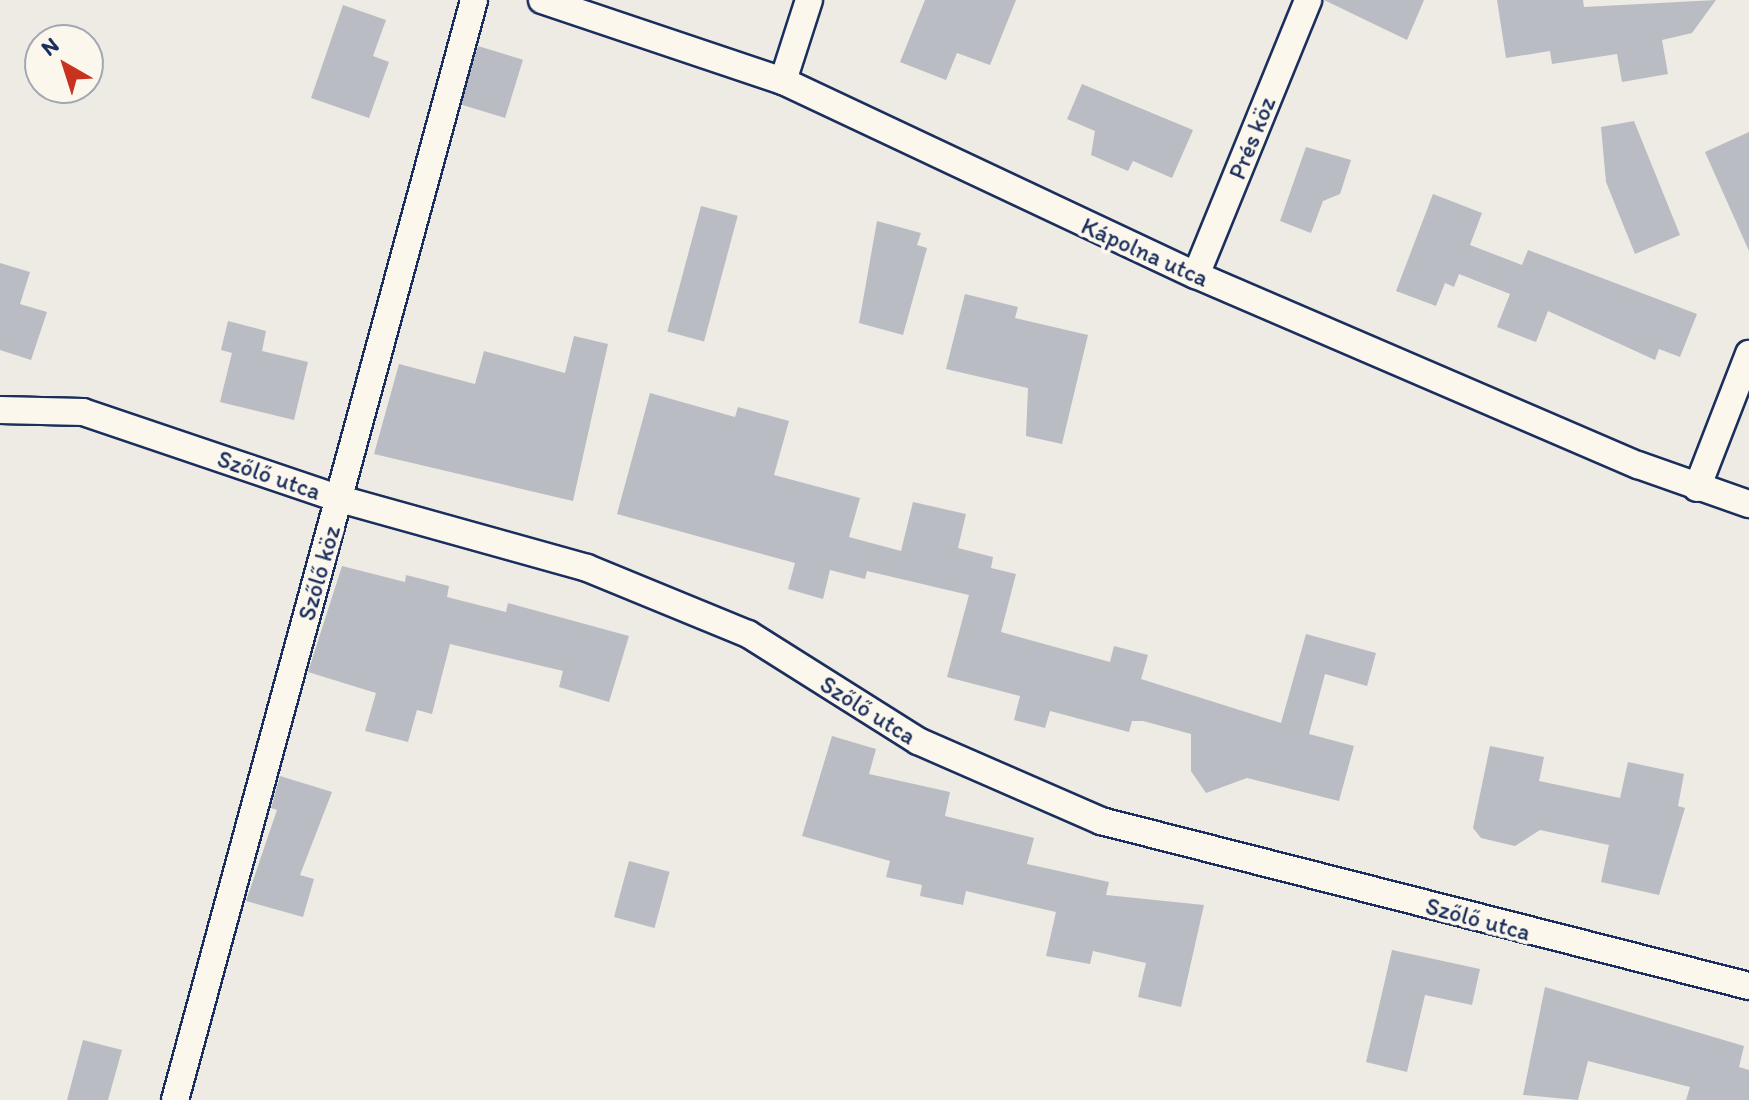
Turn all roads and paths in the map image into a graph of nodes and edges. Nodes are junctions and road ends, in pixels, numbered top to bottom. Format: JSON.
{"nodes":[{"id":1,"x":474,"y":0,"type":"edge"},
{"id":2,"x":542,"y":0,"type":"edge"},
{"id":3,"x":809,"y":0,"type":"edge"},
{"id":4,"x":1308,"y":0,"type":"edge"},
{"id":5,"x":783,"y":81,"type":"junction"},
{"id":6,"x":1196,"y":275,"type":"junction"},
{"id":7,"x":1749,"y":354,"type":"edge"},
{"id":8,"x":0,"y":410,"type":"edge"},
{"id":9,"x":1697,"y":488,"type":"junction"},
{"id":10,"x":340,"y":499,"type":"junction"},
{"id":11,"x":1749,"y":504,"type":"edge"},
{"id":12,"x":1749,"y":986,"type":"edge"},
{"id":13,"x":175,"y":1100,"type":"edge"}],
"edges":[{"from":1,"to":10,"type":"street","name":"Szőlő köz"},
{"from":2,"to":5,"type":"street","name":"Kápolna utca"},
{"from":3,"to":5,"type":"street"},
{"from":4,"to":6,"type":"street","name":"Prés köz"},
{"from":5,"to":6,"type":"street","name":"Kápolna utca"},
{"from":6,"to":9,"type":"street","name":"Kápolna utca"},
{"from":7,"to":9,"type":"street"},
{"from":8,"to":10,"type":"street","name":"Szőlő utca"},
{"from":9,"to":11,"type":"street","name":"Kápolna utca"},
{"from":10,"to":12,"type":"street","name":"Szőlő utca"},
{"from":10,"to":13,"type":"street","name":"Szőlő köz"}]}
